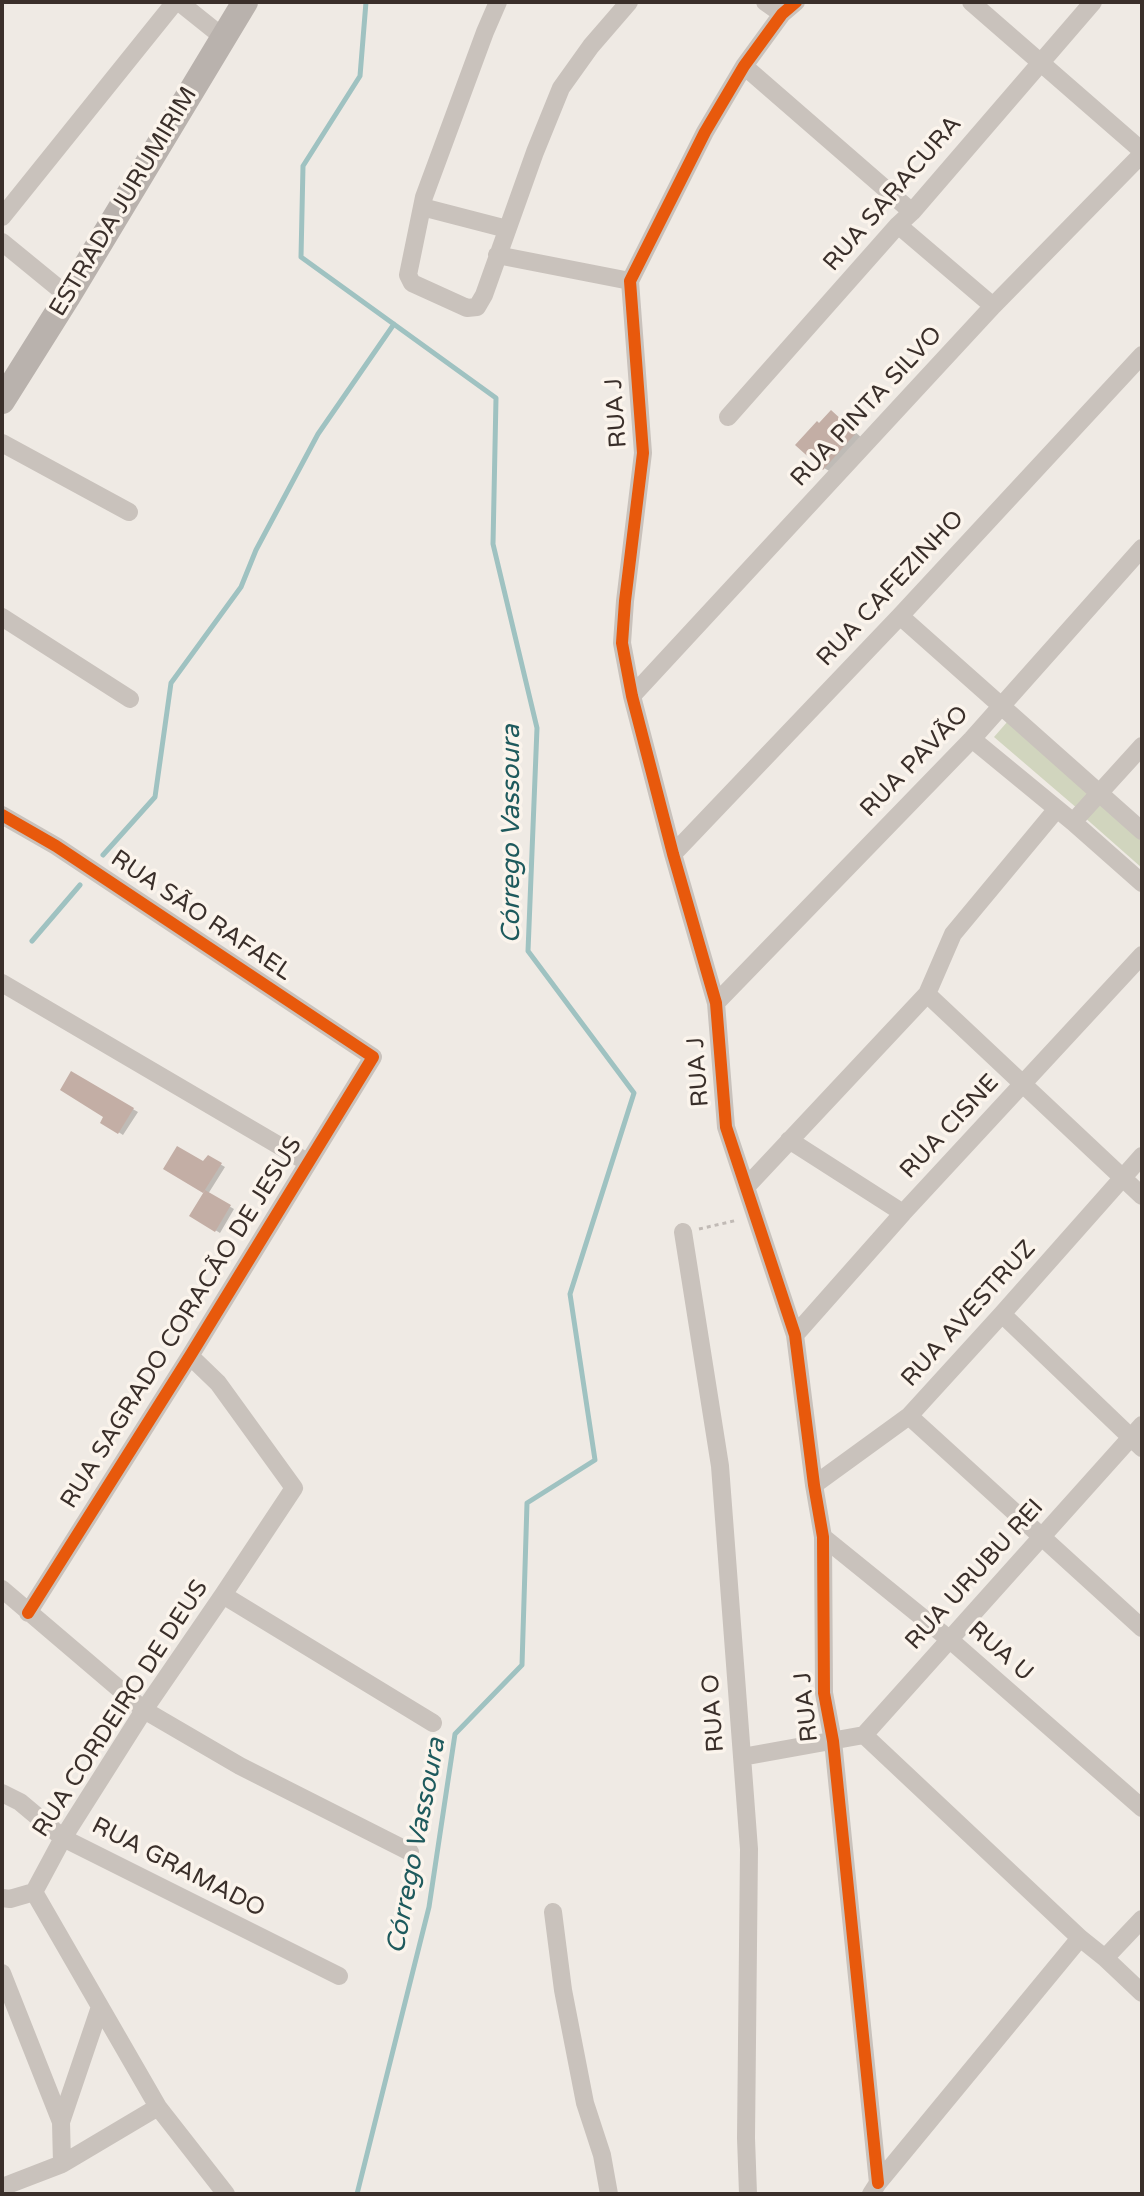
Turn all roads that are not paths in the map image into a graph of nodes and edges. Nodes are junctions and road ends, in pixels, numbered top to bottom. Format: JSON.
{"nodes":[{"id":1,"x":177,"y":2,"type":"edge"},
{"id":2,"x":245,"y":2,"type":"edge"},
{"id":3,"x":498,"y":2,"type":"edge"},
{"id":4,"x":629,"y":2,"type":"edge"},
{"id":5,"x":765,"y":2,"type":"edge"},
{"id":6,"x":971,"y":2,"type":"edge"},
{"id":7,"x":1093,"y":2,"type":"edge"},
{"id":8,"x":789,"y":8,"type":"edge"},
{"id":9,"x":224,"y":38,"type":"junction"},
{"id":10,"x":1040,"y":62,"type":"junction"},
{"id":11,"x":744,"y":66,"type":"junction"},
{"id":12,"x":1142,"y":152,"type":"edge"},
{"id":13,"x":422,"y":207,"type":"junction"},
{"id":14,"x":912,"y":212,"type":"junction"},
{"id":15,"x":2,"y":217,"type":"edge"},
{"id":16,"x":898,"y":225,"type":"junction"},
{"id":17,"x":507,"y":229,"type":"junction"},
{"id":18,"x":2,"y":242,"type":"edge"},
{"id":19,"x":497,"y":255,"type":"junction"},
{"id":20,"x":630,"y":281,"type":"junction"},
{"id":21,"x":68,"y":296,"type":"junction"},
{"id":22,"x":993,"y":306,"type":"junction"},
{"id":23,"x":1142,"y":355,"type":"edge"},
{"id":24,"x":2,"y":401,"type":"edge"},
{"id":25,"x":728,"y":417,"type":"dead end"},
{"id":26,"x":2,"y":443,"type":"edge"},
{"id":27,"x":129,"y":512,"type":"dead end"},
{"id":28,"x":1142,"y":548,"type":"edge"},
{"id":29,"x":900,"y":616,"type":"junction"},
{"id":30,"x":2,"y":617,"type":"edge"},
{"id":31,"x":632,"y":696,"type":"junction"},
{"id":32,"x":130,"y":699,"type":"dead end"},
{"id":33,"x":1001,"y":705,"type":"junction"},
{"id":34,"x":972,"y":739,"type":"junction"},
{"id":35,"x":1142,"y":746,"type":"edge"},
{"id":36,"x":1098,"y":793,"type":"junction"},
{"id":37,"x":1056,"y":810,"type":"junction"},
{"id":38,"x":2,"y":815,"type":"edge"},
{"id":39,"x":1073,"y":822,"type":"junction"},
{"id":40,"x":1142,"y":831,"type":"edge"},
{"id":41,"x":673,"y":854,"type":"junction"},
{"id":42,"x":1142,"y":883,"type":"edge"},
{"id":43,"x":1142,"y":955,"type":"edge"},
{"id":44,"x":2,"y":983,"type":"edge"},
{"id":45,"x":927,"y":994,"type":"junction"},
{"id":46,"x":716,"y":1003,"type":"junction"},
{"id":47,"x":373,"y":1057,"type":"joint"},
{"id":48,"x":1023,"y":1085,"type":"junction"},
{"id":49,"x":789,"y":1140,"type":"junction"},
{"id":50,"x":1142,"y":1156,"type":"edge"},
{"id":51,"x":307,"y":1162,"type":"junction"},
{"id":52,"x":1122,"y":1178,"type":"junction"},
{"id":53,"x":746,"y":1187,"type":"junction"},
{"id":54,"x":1142,"y":1196,"type":"edge"},
{"id":55,"x":903,"y":1213,"type":"junction"},
{"id":56,"x":683,"y":1232,"type":"road end"},
{"id":57,"x":1002,"y":1314,"type":"junction"},
{"id":58,"x":795,"y":1335,"type":"junction"},
{"id":59,"x":190,"y":1356,"type":"junction"},
{"id":60,"x":909,"y":1416,"type":"junction"},
{"id":61,"x":1138,"y":1436,"type":"edge"},
{"id":62,"x":814,"y":1485,"type":"junction"},
{"id":63,"x":1043,"y":1536,"type":"junction"},
{"id":64,"x":823,"y":1537,"type":"junction"},
{"id":65,"x":2,"y":1589,"type":"edge"},
{"id":66,"x":223,"y":1595,"type":"junction"},
{"id":67,"x":28,"y":1613,"type":"junction"},
{"id":68,"x":1142,"y":1628,"type":"edge"},
{"id":69,"x":949,"y":1639,"type":"junction"},
{"id":70,"x":144,"y":1710,"type":"junction"},
{"id":71,"x":433,"y":1723,"type":"dead end"},
{"id":72,"x":864,"y":1735,"type":"junction"},
{"id":73,"x":833,"y":1741,"type":"junction"},
{"id":74,"x":742,"y":1757,"type":"junction"},
{"id":75,"x":2,"y":1793,"type":"edge"},
{"id":76,"x":1142,"y":1808,"type":"edge"},
{"id":77,"x":63,"y":1838,"type":"junction"},
{"id":78,"x":410,"y":1852,"type":"dead end"},
{"id":79,"x":34,"y":1892,"type":"junction"},
{"id":80,"x":2,"y":1898,"type":"edge"},
{"id":81,"x":553,"y":1912,"type":"dead end"},
{"id":82,"x":1142,"y":1919,"type":"edge"},
{"id":83,"x":1080,"y":1938,"type":"junction"},
{"id":84,"x":1105,"y":1958,"type":"junction"},
{"id":85,"x":2,"y":1973,"type":"edge"},
{"id":86,"x":339,"y":1976,"type":"dead end"},
{"id":87,"x":1142,"y":1993,"type":"edge"},
{"id":88,"x":100,"y":2007,"type":"junction"},
{"id":89,"x":158,"y":2107,"type":"junction"},
{"id":90,"x":61,"y":2122,"type":"junction"},
{"id":91,"x":62,"y":2164,"type":"junction"},
{"id":92,"x":2,"y":2187,"type":"edge"},
{"id":93,"x":879,"y":2190,"type":"edge"},
{"id":94,"x":226,"y":2194,"type":"edge"},
{"id":95,"x":609,"y":2194,"type":"edge"},
{"id":96,"x":748,"y":2194,"type":"edge"}],
"edges":[{"from":1,"to":9,"type":"street"},
{"from":1,"to":15,"type":"street"},
{"from":2,"to":9,"type":"main road","name":"ESTRADA JURUMIRIM"},
{"from":3,"to":13,"type":"street"},
{"from":4,"to":17,"type":"street"},
{"from":5,"to":8,"type":"street"},
{"from":6,"to":10,"type":"street"},
{"from":7,"to":10,"type":"street","name":"RUA SARACURA"},
{"from":8,"to":11,"type":"street"},
{"from":9,"to":21,"type":"main road","name":"ESTRADA JURUMIRIM"},
{"from":10,"to":12,"type":"street"},
{"from":10,"to":14,"type":"street","name":"RUA SARACURA"},
{"from":11,"to":14,"type":"street"},
{"from":11,"to":20,"type":"street"},
{"from":12,"to":22,"type":"street","name":"RUA PINTA SILVO"},
{"from":13,"to":17,"type":"street"},
{"from":13,"to":19,"type":"street"},
{"from":14,"to":16,"type":"street","name":"RUA SARACURA"},
{"from":16,"to":22,"type":"street"},
{"from":16,"to":25,"type":"street","name":"RUA SARACURA"},
{"from":17,"to":19,"type":"street"},
{"from":18,"to":21,"type":"street"},
{"from":19,"to":20,"type":"street"},
{"from":20,"to":31,"type":"street","name":"RUA J"},
{"from":21,"to":24,"type":"main road","name":"ESTRADA JURUMIRIM"},
{"from":22,"to":31,"type":"street","name":"RUA PINTA SILVO"},
{"from":23,"to":29,"type":"street","name":"RUA CAFEZINHO"},
{"from":26,"to":27,"type":"street"},
{"from":28,"to":33,"type":"street","name":"RUA PAVÃO"},
{"from":29,"to":33,"type":"street"},
{"from":29,"to":41,"type":"street","name":"RUA CAFEZINHO"},
{"from":30,"to":32,"type":"street"},
{"from":31,"to":41,"type":"street","name":"RUA J"},
{"from":33,"to":34,"type":"street","name":"RUA PAVÃO"},
{"from":33,"to":36,"type":"street"},
{"from":34,"to":37,"type":"street"},
{"from":34,"to":46,"type":"street","name":"RUA PAVÃO"},
{"from":35,"to":36,"type":"street"},
{"from":36,"to":39,"type":"street"},
{"from":36,"to":40,"type":"street"},
{"from":37,"to":39,"type":"street"},
{"from":37,"to":45,"type":"street"},
{"from":38,"to":47,"type":"street","name":"RUA SÃO RAFAEL"},
{"from":39,"to":42,"type":"street"},
{"from":41,"to":46,"type":"street","name":"RUA J"},
{"from":43,"to":48,"type":"street","name":"RUA CISNE"},
{"from":44,"to":51,"type":"street"},
{"from":45,"to":48,"type":"street"},
{"from":45,"to":49,"type":"street"},
{"from":46,"to":53,"type":"street","name":"RUA J"},
{"from":47,"to":51,"type":"street","name":"RUA SAGRADO CORACÃO DE JESUS"},
{"from":48,"to":52,"type":"street"},
{"from":48,"to":55,"type":"street","name":"RUA CISNE"},
{"from":49,"to":53,"type":"street"},
{"from":49,"to":55,"type":"street"},
{"from":50,"to":52,"type":"street","name":"RUA AVESTRUZ"},
{"from":51,"to":59,"type":"street","name":"RUA SAGRADO CORACÃO DE JESUS"},
{"from":52,"to":54,"type":"street"},
{"from":52,"to":57,"type":"street","name":"RUA AVESTRUZ"},
{"from":53,"to":58,"type":"street","name":"RUA J"},
{"from":55,"to":58,"type":"street","name":"RUA CISNE"},
{"from":56,"to":74,"type":"street","name":"RUA O"},
{"from":57,"to":60,"type":"street","name":"RUA AVESTRUZ"},
{"from":57,"to":61,"type":"street"},
{"from":58,"to":62,"type":"street","name":"RUA J"},
{"from":59,"to":66,"type":"street","name":"RUA CORDEIRO DE DEUS"},
{"from":59,"to":67,"type":"street","name":"RUA SAGRADO CORACÃO DE JESUS"},
{"from":60,"to":62,"type":"street","name":"RUA AVESTRUZ"},
{"from":60,"to":63,"type":"street"},
{"from":61,"to":63,"type":"street","name":"RUA URUBU REI"},
{"from":62,"to":64,"type":"street","name":"RUA J"},
{"from":63,"to":68,"type":"street"},
{"from":63,"to":69,"type":"street","name":"RUA URUBU REI"},
{"from":64,"to":69,"type":"street","name":"RUA U"},
{"from":64,"to":73,"type":"street","name":"RUA J"},
{"from":65,"to":67,"type":"street"},
{"from":66,"to":70,"type":"street","name":"RUA CORDEIRO DE DEUS"},
{"from":66,"to":71,"type":"street"},
{"from":67,"to":70,"type":"street"},
{"from":69,"to":72,"type":"street","name":"RUA URUBU REI"},
{"from":69,"to":76,"type":"street","name":"RUA U"},
{"from":70,"to":77,"type":"street","name":"RUA CORDEIRO DE DEUS"},
{"from":70,"to":78,"type":"street"},
{"from":72,"to":73,"type":"street"},
{"from":72,"to":83,"type":"street"},
{"from":73,"to":74,"type":"street"},
{"from":73,"to":93,"type":"street","name":"RUA J"},
{"from":74,"to":96,"type":"street","name":"RUA O"},
{"from":75,"to":77,"type":"street","name":"RUA GRAMADO"},
{"from":77,"to":79,"type":"street","name":"RUA CORDEIRO DE DEUS"},
{"from":77,"to":86,"type":"street","name":"RUA GRAMADO"},
{"from":79,"to":80,"type":"street"},
{"from":79,"to":88,"type":"street"},
{"from":81,"to":95,"type":"street"},
{"from":82,"to":84,"type":"street"},
{"from":83,"to":84,"type":"street"},
{"from":83,"to":93,"type":"street"},
{"from":84,"to":87,"type":"street"},
{"from":85,"to":90,"type":"street"},
{"from":88,"to":89,"type":"street"},
{"from":88,"to":90,"type":"street"},
{"from":89,"to":91,"type":"street"},
{"from":89,"to":94,"type":"street"},
{"from":90,"to":91,"type":"street"},
{"from":91,"to":92,"type":"street"}]}
